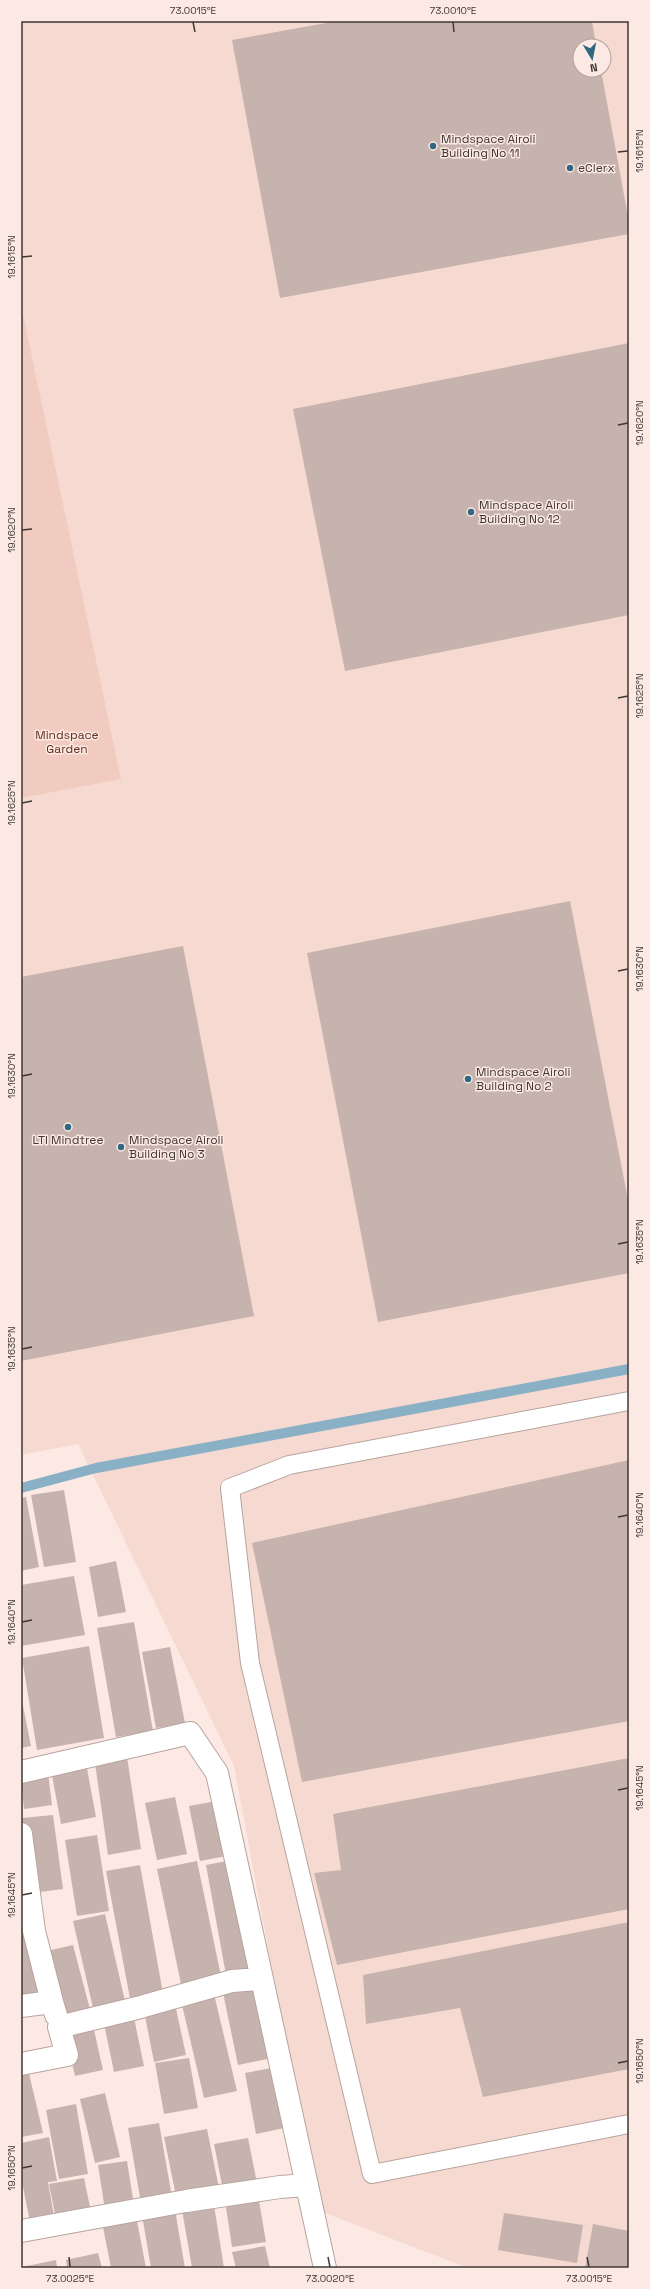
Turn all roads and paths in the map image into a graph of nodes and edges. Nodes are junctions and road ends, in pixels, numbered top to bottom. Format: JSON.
{"nodes":[{"id":1,"x":629,"y":1401,"type":"edge"},
{"id":2,"x":21,"y":1772,"type":"edge"},
{"id":3,"x":21,"y":1834,"type":"edge"},
{"id":4,"x":260,"y":1979,"type":"junction"},
{"id":5,"x":52,"y":2002,"type":"junction"},
{"id":6,"x":21,"y":2006,"type":"edge"},
{"id":7,"x":59,"y":2028,"type":"junction"},
{"id":8,"x":21,"y":2064,"type":"edge"},
{"id":9,"x":629,"y":2124,"type":"edge"},
{"id":10,"x":307,"y":2185,"type":"junction"},
{"id":11,"x":21,"y":2231,"type":"edge"},
{"id":12,"x":325,"y":2268,"type":"edge"}],
"edges":[{"from":1,"to":9,"type":"lane"},
{"from":2,"to":4,"type":"street"},
{"from":3,"to":5,"type":"street"},
{"from":4,"to":7,"type":"street"},
{"from":4,"to":10,"type":"street"},
{"from":5,"to":6,"type":"street"},
{"from":5,"to":7,"type":"street"},
{"from":7,"to":8,"type":"street"},
{"from":10,"to":11,"type":"street"},
{"from":10,"to":12,"type":"street"}]}
